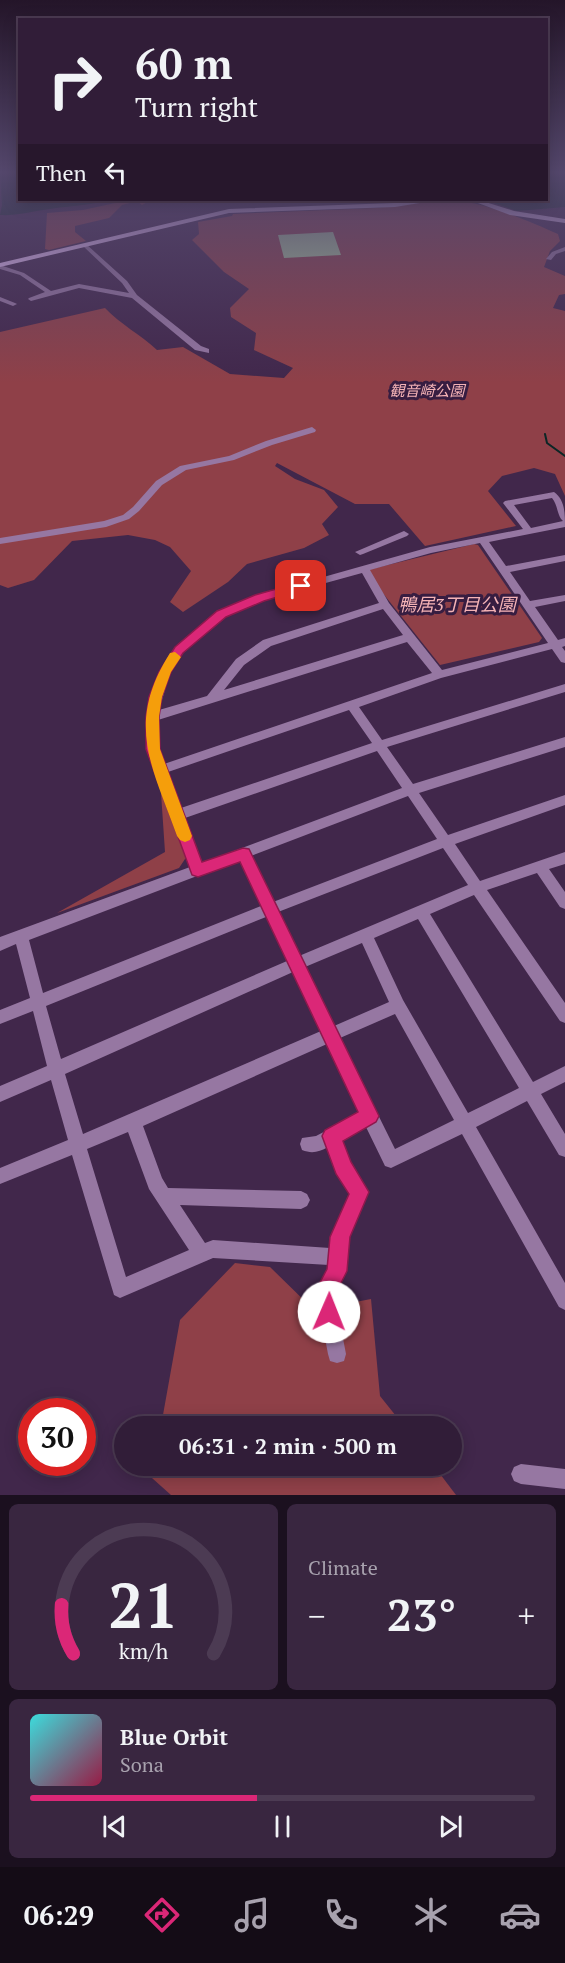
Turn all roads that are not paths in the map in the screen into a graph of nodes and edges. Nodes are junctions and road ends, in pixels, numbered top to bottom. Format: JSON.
{"nodes":[{"id":1,"x":99,"y":243,"type":"edge"},
{"id":2,"x":86,"y":246,"type":"dead end"},
{"id":3,"x":563,"y":251,"type":"edge"},
{"id":4,"x":549,"y":259,"type":"dead end"},
{"id":5,"x":0,"y":266,"type":"edge"},
{"id":6,"x":125,"y":282,"type":"junction"},
{"id":7,"x":101,"y":290,"type":"junction"},
{"id":8,"x":50,"y":293,"type":"junction"},
{"id":9,"x":134,"y":296,"type":"junction"},
{"id":10,"x":0,"y":299,"type":"edge"},
{"id":11,"x":31,"y":299,"type":"dead end"},
{"id":12,"x":13,"y":304,"type":"dead end"},
{"id":13,"x":206,"y":351,"type":"dead end"},
{"id":14,"x":312,"y":430,"type":"dead end"},
{"id":15,"x":565,"y":519,"type":"edge"},
{"id":16,"x":565,"y":524,"type":"edge"},
{"id":17,"x":529,"y":531,"type":"junction"},
{"id":18,"x":404,"y":534,"type":"dead end"},
{"id":19,"x":482,"y":539,"type":"junction"},
{"id":20,"x":0,"y":541,"type":"edge"},
{"id":21,"x":352,"y":543,"type":"dead end"},
{"id":22,"x":360,"y":552,"type":"junction"},
{"id":23,"x":565,"y":558,"type":"edge"},
{"id":24,"x":368,"y":567,"type":"junction"},
{"id":25,"x":504,"y":570,"type":"junction"},
{"id":26,"x":565,"y":598,"type":"edge"},
{"id":27,"x":386,"y":605,"type":"junction"},
{"id":28,"x":528,"y":605,"type":"junction"},
{"id":29,"x":410,"y":637,"type":"junction"},
{"id":30,"x":560,"y":643,"type":"edge"},
{"id":31,"x":565,"y":658,"type":"edge"},
{"id":32,"x":439,"y":675,"type":"junction"},
{"id":33,"x":565,"y":688,"type":"edge"},
{"id":34,"x":211,"y":699,"type":"junction"},
{"id":35,"x":351,"y":705,"type":"junction"},
{"id":36,"x":152,"y":717,"type":"junction"},
{"id":37,"x":565,"y":742,"type":"edge"},
{"id":38,"x":379,"y":744,"type":"junction"},
{"id":39,"x":160,"y":770,"type":"junction"},
{"id":40,"x":411,"y":790,"type":"junction"},
{"id":41,"x":565,"y":800,"type":"edge"},
{"id":42,"x":177,"y":815,"type":"junction"},
{"id":43,"x":447,"y":842,"type":"junction"},
{"id":44,"x":243,"y":854,"type":"junction"},
{"id":45,"x":565,"y":858,"type":"edge"},
{"id":46,"x":539,"y":866,"type":"junction"},
{"id":47,"x":198,"y":871,"type":"junction"},
{"id":48,"x":479,"y":887,"type":"junction"},
{"id":49,"x":565,"y":903,"type":"edge"},
{"id":50,"x":270,"y":909,"type":"junction"},
{"id":51,"x":421,"y":912,"type":"junction"},
{"id":52,"x":21,"y":936,"type":"junction"},
{"id":53,"x":366,"y":936,"type":"junction"},
{"id":54,"x":0,"y":944,"type":"edge"},
{"id":55,"x":296,"y":964,"type":"junction"},
{"id":56,"x":38,"y":1000,"type":"junction"},
{"id":57,"x":398,"y":1005,"type":"junction"},
{"id":58,"x":565,"y":1016,"type":"edge"},
{"id":59,"x":0,"y":1017,"type":"edge"},
{"id":60,"x":330,"y":1035,"type":"junction"},
{"id":61,"x":56,"y":1071,"type":"junction"},
{"id":62,"x":565,"y":1074,"type":"edge"},
{"id":63,"x":530,"y":1092,"type":"junction"},
{"id":64,"x":0,"y":1094,"type":"edge"},
{"id":65,"x":370,"y":1116,"type":"junction"},
{"id":66,"x":133,"y":1122,"type":"junction"},
{"id":67,"x":464,"y":1124,"type":"junction"},
{"id":68,"x":332,"y":1136,"type":"junction"},
{"id":69,"x":308,"y":1144,"type":"dead end"},
{"id":70,"x":78,"y":1145,"type":"junction"},
{"id":71,"x":565,"y":1149,"type":"edge"},
{"id":72,"x":0,"y":1176,"type":"edge"},
{"id":73,"x":164,"y":1196,"type":"junction"},
{"id":74,"x":301,"y":1200,"type":"dead end"},
{"id":75,"x":202,"y":1254,"type":"junction"},
{"id":76,"x":339,"y":1257,"type":"junction"},
{"id":77,"x":565,"y":1301,"type":"edge"},
{"id":78,"x":337,"y":1354,"type":"dead end"},
{"id":79,"x":521,"y":1474,"type":"dead end"},
{"id":80,"x":565,"y":1479,"type":"edge"}],
"edges":[{"from":1,"to":5,"type":"main road"},
{"from":2,"to":6,"type":"street"},
{"from":3,"to":4,"type":"street"},
{"from":5,"to":8,"type":"street"},
{"from":6,"to":7,"type":"street"},
{"from":6,"to":9,"type":"street"},
{"from":7,"to":8,"type":"street"},
{"from":7,"to":9,"type":"street"},
{"from":8,"to":11,"type":"street"},
{"from":9,"to":13,"type":"street"},
{"from":10,"to":12,"type":"street"},
{"from":14,"to":20,"type":"street"},
{"from":15,"to":17,"type":"street"},
{"from":16,"to":17,"type":"street"},
{"from":17,"to":19,"type":"street"},
{"from":18,"to":22,"type":"street"},
{"from":19,"to":24,"type":"street"},
{"from":19,"to":25,"type":"street"},
{"from":21,"to":22,"type":"street"},
{"from":22,"to":24,"type":"street"},
{"from":23,"to":25,"type":"street"},
{"from":24,"to":27,"type":"street"},
{"from":24,"to":36,"type":"street"},
{"from":25,"to":28,"type":"street"},
{"from":26,"to":28,"type":"street"},
{"from":27,"to":29,"type":"street"},
{"from":27,"to":34,"type":"street"},
{"from":28,"to":30,"type":"street"},
{"from":29,"to":32,"type":"street"},
{"from":29,"to":34,"type":"street"},
{"from":30,"to":31,"type":"street"},
{"from":30,"to":32,"type":"street"},
{"from":32,"to":35,"type":"street"},
{"from":33,"to":38,"type":"street"},
{"from":34,"to":36,"type":"street"},
{"from":35,"to":38,"type":"street"},
{"from":35,"to":39,"type":"street"},
{"from":36,"to":39,"type":"street"},
{"from":37,"to":40,"type":"street"},
{"from":38,"to":40,"type":"street"},
{"from":38,"to":42,"type":"street"},
{"from":39,"to":42,"type":"street"},
{"from":40,"to":43,"type":"street"},
{"from":40,"to":44,"type":"street"},
{"from":41,"to":43,"type":"street"},
{"from":42,"to":47,"type":"street"},
{"from":43,"to":48,"type":"street"},
{"from":43,"to":50,"type":"street"},
{"from":44,"to":47,"type":"street"},
{"from":44,"to":50,"type":"street"},
{"from":45,"to":46,"type":"street"},
{"from":46,"to":48,"type":"street"},
{"from":46,"to":49,"type":"street"},
{"from":47,"to":52,"type":"street"},
{"from":48,"to":51,"type":"street"},
{"from":48,"to":58,"type":"street"},
{"from":50,"to":55,"type":"street"},
{"from":50,"to":56,"type":"street"},
{"from":51,"to":53,"type":"street"},
{"from":51,"to":63,"type":"street"},
{"from":52,"to":54,"type":"street"},
{"from":52,"to":56,"type":"street"},
{"from":53,"to":55,"type":"street"},
{"from":53,"to":57,"type":"street"},
{"from":55,"to":60,"type":"street"},
{"from":55,"to":61,"type":"street"},
{"from":56,"to":59,"type":"street"},
{"from":56,"to":61,"type":"street"},
{"from":57,"to":60,"type":"street"},
{"from":57,"to":67,"type":"street"},
{"from":60,"to":65,"type":"street"},
{"from":60,"to":66,"type":"street"},
{"from":61,"to":64,"type":"street"},
{"from":61,"to":70,"type":"street"},
{"from":62,"to":63,"type":"street"},
{"from":63,"to":67,"type":"street"},
{"from":63,"to":71,"type":"street"},
{"from":65,"to":67,"type":"street"},
{"from":65,"to":68,"type":"street"},
{"from":66,"to":70,"type":"street"},
{"from":66,"to":73,"type":"street"},
{"from":67,"to":77,"type":"street"},
{"from":68,"to":69,"type":"street"},
{"from":68,"to":76,"type":"street"},
{"from":70,"to":72,"type":"street"},
{"from":70,"to":75,"type":"street"},
{"from":73,"to":74,"type":"street"},
{"from":73,"to":75,"type":"street"},
{"from":75,"to":76,"type":"street"},
{"from":76,"to":78,"type":"street"},
{"from":79,"to":80,"type":"street"}]}
